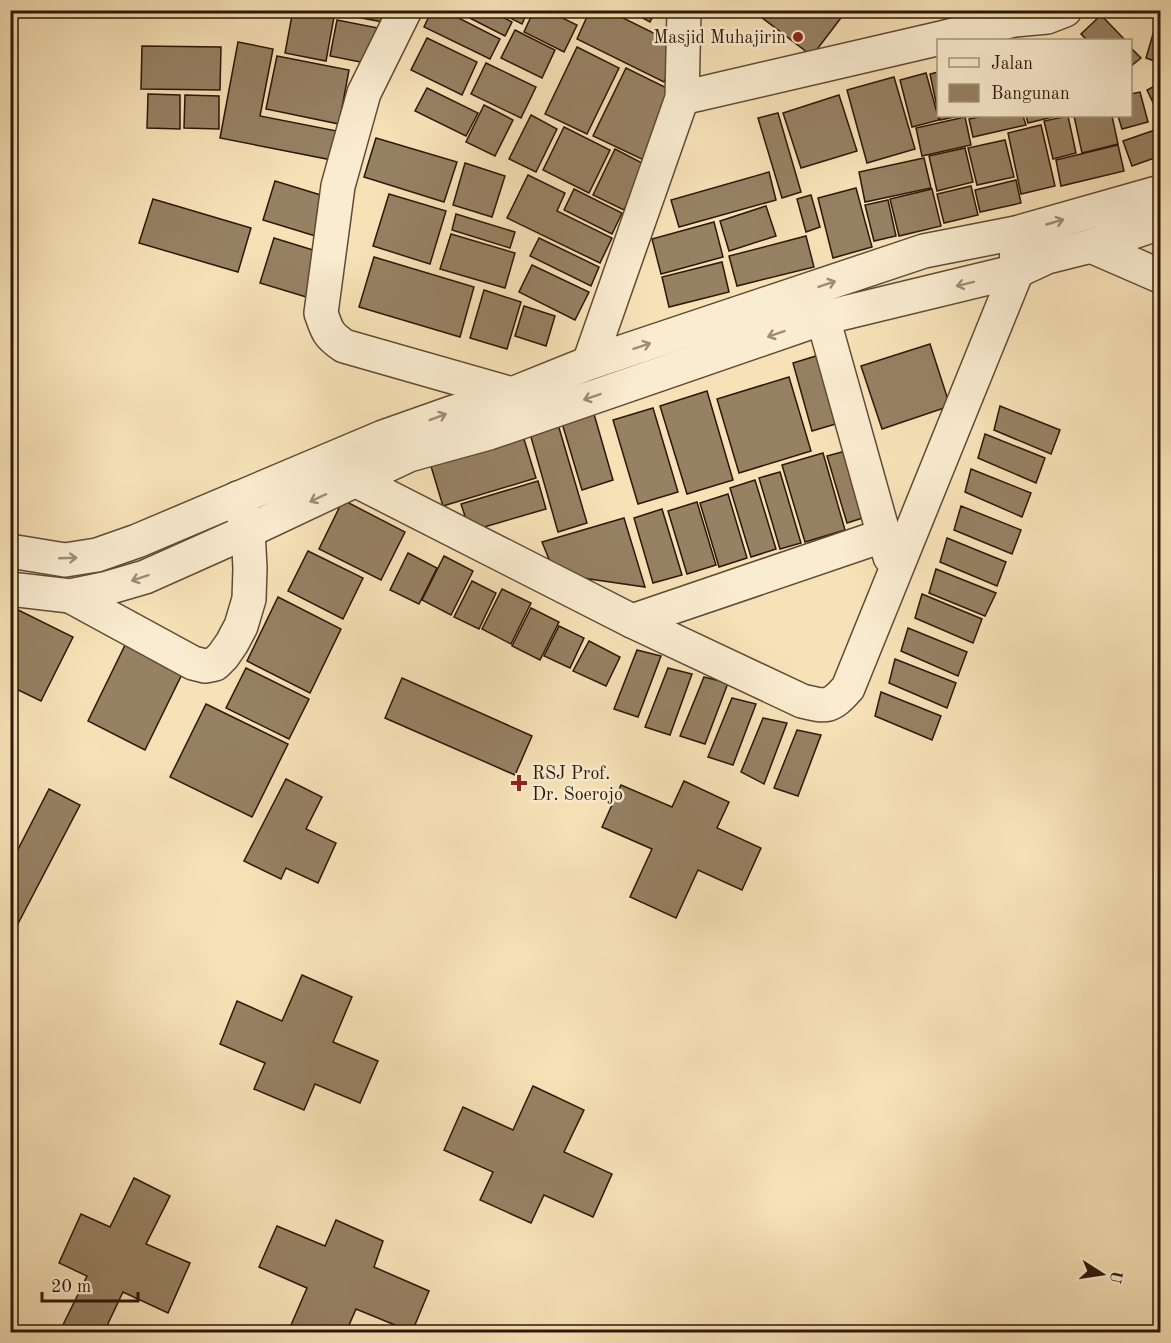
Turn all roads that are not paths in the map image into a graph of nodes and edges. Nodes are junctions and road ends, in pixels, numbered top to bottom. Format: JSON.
{"nodes":[{"id":1,"x":405,"y":10,"type":"edge"},
{"id":2,"x":684,"y":10,"type":"edge"},
{"id":3,"x":1065,"y":10,"type":"edge"},
{"id":4,"x":1002,"y":15,"type":"edge"},
{"id":5,"x":937,"y":39,"type":"edge"},
{"id":6,"x":938,"y":39,"type":"edge"},
{"id":7,"x":682,"y":98,"type":"junction"},
{"id":8,"x":1161,"y":192,"type":"edge"},
{"id":9,"x":1161,"y":223,"type":"edge"},
{"id":10,"x":1016,"y":233,"type":"junction"},
{"id":11,"x":1091,"y":246,"type":"junction"},
{"id":12,"x":1017,"y":271,"type":"junction"},
{"id":13,"x":1161,"y":276,"type":"edge"},
{"id":14,"x":823,"y":318,"type":"junction"},
{"id":15,"x":589,"y":363,"type":"junction"},
{"id":16,"x":512,"y":394,"type":"junction"},
{"id":17,"x":347,"y":468,"type":"junction"},
{"id":18,"x":238,"y":498,"type":"junction"},
{"id":19,"x":248,"y":531,"type":"junction"},
{"id":20,"x":885,"y":535,"type":"junction"},
{"id":21,"x":10,"y":551,"type":"edge"},
{"id":22,"x":894,"y":573,"type":"junction"},
{"id":23,"x":10,"y":589,"type":"edge"},
{"id":24,"x":70,"y":596,"type":"junction"},
{"id":25,"x":632,"y":621,"type":"junction"}],
"edges":[{"from":1,"to":16,"type":"street"},
{"from":2,"to":7,"type":"street"},
{"from":3,"to":4,"type":"street"},
{"from":4,"to":6,"type":"street"},
{"from":5,"to":7,"type":"street"},
{"from":7,"to":15,"type":"street"},
{"from":10,"to":8,"type":"street","one_way":true},
{"from":9,"to":11,"type":"street"},
{"from":10,"to":12,"type":"street"},
{"from":15,"to":10,"type":"street","one_way":true},
{"from":11,"to":12,"type":"street"},
{"from":11,"to":13,"type":"street"},
{"from":12,"to":14,"type":"street","one_way":true},
{"from":12,"to":22,"type":"street"},
{"from":14,"to":17,"type":"street","one_way":true},
{"from":14,"to":20,"type":"street"},
{"from":15,"to":16,"type":"street"},
{"from":17,"to":16,"type":"street","one_way":true},
{"from":17,"to":18,"type":"street"},
{"from":17,"to":19,"type":"street","one_way":true},
{"from":17,"to":25,"type":"street"},
{"from":18,"to":19,"type":"street"},
{"from":21,"to":18,"type":"street","one_way":true},
{"from":19,"to":24,"type":"street","one_way":true},
{"from":19,"to":24,"type":"street"},
{"from":20,"to":22,"type":"street"},
{"from":20,"to":25,"type":"street"},
{"from":22,"to":25,"type":"street"},
{"from":23,"to":24,"type":"street"}]}
